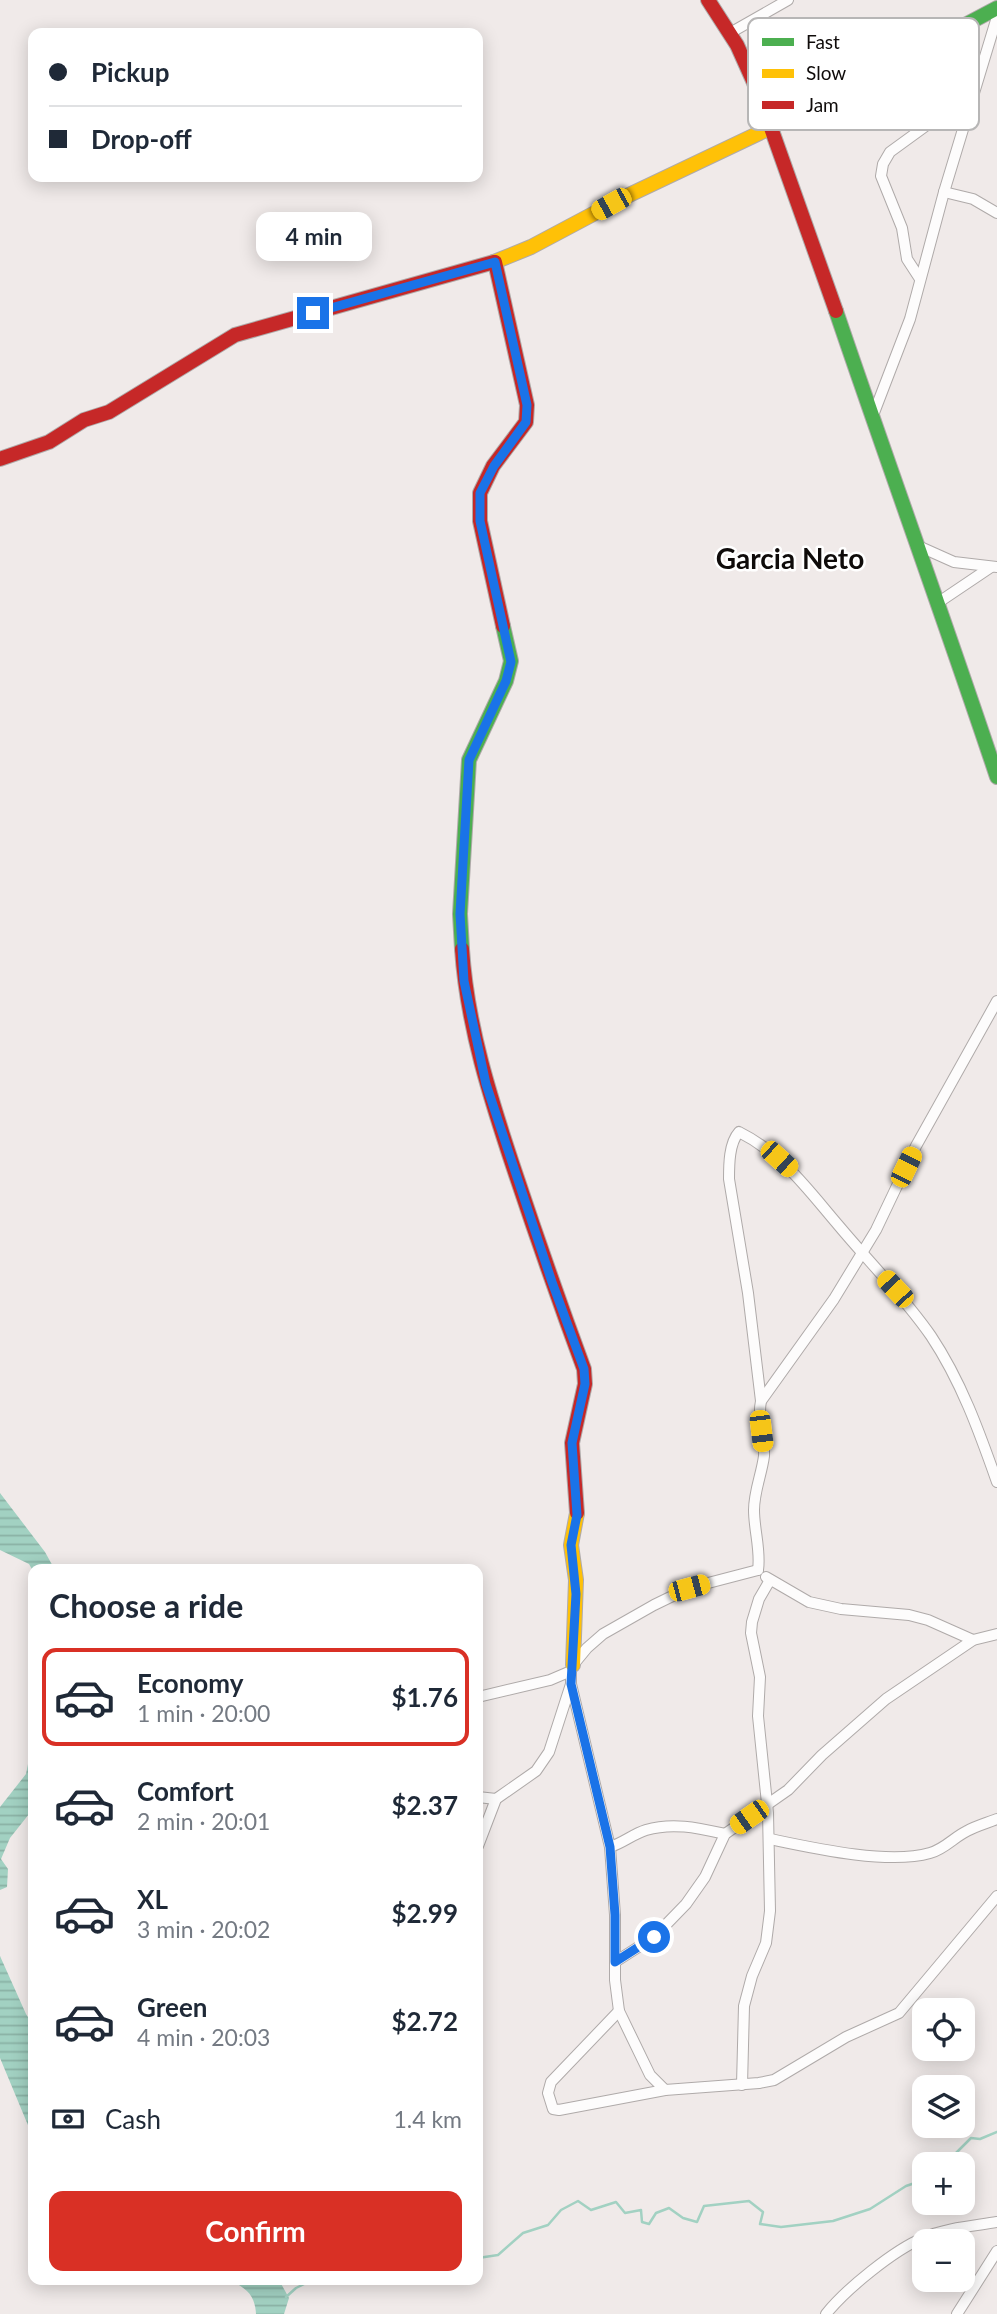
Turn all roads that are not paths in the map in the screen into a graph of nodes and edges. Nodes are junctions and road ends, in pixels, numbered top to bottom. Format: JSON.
{"nodes":[{"id":1,"x":708,"y":0,"type":"edge"},
{"id":2,"x":788,"y":0,"type":"edge"},
{"id":3,"x":997,"y":8,"type":"edge"},
{"id":4,"x":756,"y":18,"type":"edge"},
{"id":5,"x":978,"y":18,"type":"edge"},
{"id":6,"x":997,"y":18,"type":"edge"},
{"id":7,"x":748,"y":23,"type":"edge"},
{"id":8,"x":730,"y":33,"type":"junction"},
{"id":9,"x":748,"y":67,"type":"edge"},
{"id":10,"x":979,"y":77,"type":"edge"},
{"id":11,"x":766,"y":130,"type":"edge"},
{"id":12,"x":773,"y":130,"type":"edge"},
{"id":13,"x":920,"y":130,"type":"edge"},
{"id":14,"x":963,"y":130,"type":"edge"},
{"id":15,"x":944,"y":192,"type":"junction"},
{"id":16,"x":997,"y":213,"type":"edge"},
{"id":17,"x":495,"y":262,"type":"junction"},
{"id":18,"x":920,"y":279,"type":"junction"},
{"id":19,"x":872,"y":418,"type":"junction"},
{"id":20,"x":0,"y":459,"type":"edge"},
{"id":21,"x":916,"y":545,"type":"junction"},
{"id":22,"x":994,"y":567,"type":"edge"},
{"id":23,"x":939,"y":602,"type":"junction"},
{"id":24,"x":997,"y":777,"type":"edge"},
{"id":25,"x":997,"y":1001,"type":"edge"},
{"id":26,"x":862,"y":1253,"type":"junction"},
{"id":27,"x":761,"y":1401,"type":"junction"},
{"id":28,"x":997,"y":1482,"type":"edge"},
{"id":29,"x":758,"y":1570,"type":"junction"},
{"id":30,"x":770,"y":1580,"type":"junction"},
{"id":31,"x":997,"y":1634,"type":"edge"},
{"id":32,"x":973,"y":1640,"type":"junction"},
{"id":33,"x":572,"y":1668,"type":"junction"},
{"id":34,"x":571,"y":1684,"type":"junction"},
{"id":35,"x":483,"y":1696,"type":"edge"},
{"id":36,"x":483,"y":1798,"type":"edge"},
{"id":37,"x":496,"y":1799,"type":"junction"},
{"id":38,"x":767,"y":1804,"type":"junction"},
{"id":39,"x":997,"y":1819,"type":"edge"},
{"id":40,"x":483,"y":1833,"type":"edge"},
{"id":41,"x":725,"y":1834,"type":"junction"},
{"id":42,"x":770,"y":1839,"type":"junction"},
{"id":43,"x":610,"y":1847,"type":"junction"},
{"id":44,"x":997,"y":1896,"type":"edge"},
{"id":45,"x":615,"y":1962,"type":"junction"},
{"id":46,"x":619,"y":2011,"type":"junction"},
{"id":47,"x":650,"y":2075,"type":"junction"},
{"id":48,"x":742,"y":2085,"type":"junction"},
{"id":49,"x":664,"y":2090,"type":"junction"},
{"id":50,"x":642,"y":2095,"type":"junction"},
{"id":51,"x":997,"y":2222,"type":"edge"},
{"id":52,"x":997,"y":2251,"type":"edge"},
{"id":53,"x":826,"y":2314,"type":"edge"},
{"id":54,"x":957,"y":2314,"type":"edge"}],
"edges":[{"from":1,"to":8,"type":"street"},
{"from":2,"to":4,"type":"street"},
{"from":3,"to":5,"type":"street"},
{"from":6,"to":10,"type":"street"},
{"from":7,"to":8,"type":"street"},
{"from":8,"to":9,"type":"street"},
{"from":11,"to":17,"type":"street"},
{"from":12,"to":19,"type":"street"},
{"from":13,"to":18,"type":"street"},
{"from":14,"to":15,"type":"street"},
{"from":15,"to":16,"type":"street"},
{"from":15,"to":18,"type":"street"},
{"from":17,"to":20,"type":"street"},
{"from":17,"to":33,"type":"street"},
{"from":18,"to":19,"type":"street"},
{"from":19,"to":21,"type":"street"},
{"from":21,"to":22,"type":"street"},
{"from":21,"to":23,"type":"street"},
{"from":22,"to":23,"type":"street"},
{"from":23,"to":24,"type":"street"},
{"from":25,"to":26,"type":"street"},
{"from":26,"to":27,"type":"street"},
{"from":26,"to":27,"type":"street"},
{"from":26,"to":28,"type":"street"},
{"from":27,"to":29,"type":"street"},
{"from":29,"to":30,"type":"street"},
{"from":29,"to":33,"type":"street"},
{"from":30,"to":32,"type":"street"},
{"from":30,"to":38,"type":"street"},
{"from":31,"to":32,"type":"street"},
{"from":32,"to":38,"type":"street"},
{"from":33,"to":34,"type":"street"},
{"from":33,"to":35,"type":"street"},
{"from":34,"to":37,"type":"street"},
{"from":34,"to":43,"type":"street"},
{"from":36,"to":37,"type":"street"},
{"from":37,"to":40,"type":"street"},
{"from":38,"to":41,"type":"street"},
{"from":38,"to":42,"type":"street"},
{"from":39,"to":42,"type":"street"},
{"from":41,"to":43,"type":"street"},
{"from":41,"to":45,"type":"street"},
{"from":42,"to":48,"type":"street"},
{"from":43,"to":45,"type":"street"},
{"from":44,"to":48,"type":"street"},
{"from":45,"to":46,"type":"street"},
{"from":46,"to":47,"type":"street"},
{"from":46,"to":50,"type":"street"},
{"from":47,"to":49,"type":"street"},
{"from":47,"to":50,"type":"street"},
{"from":48,"to":49,"type":"street"},
{"from":49,"to":50,"type":"street"},
{"from":51,"to":53,"type":"street"},
{"from":52,"to":54,"type":"street"}]}
